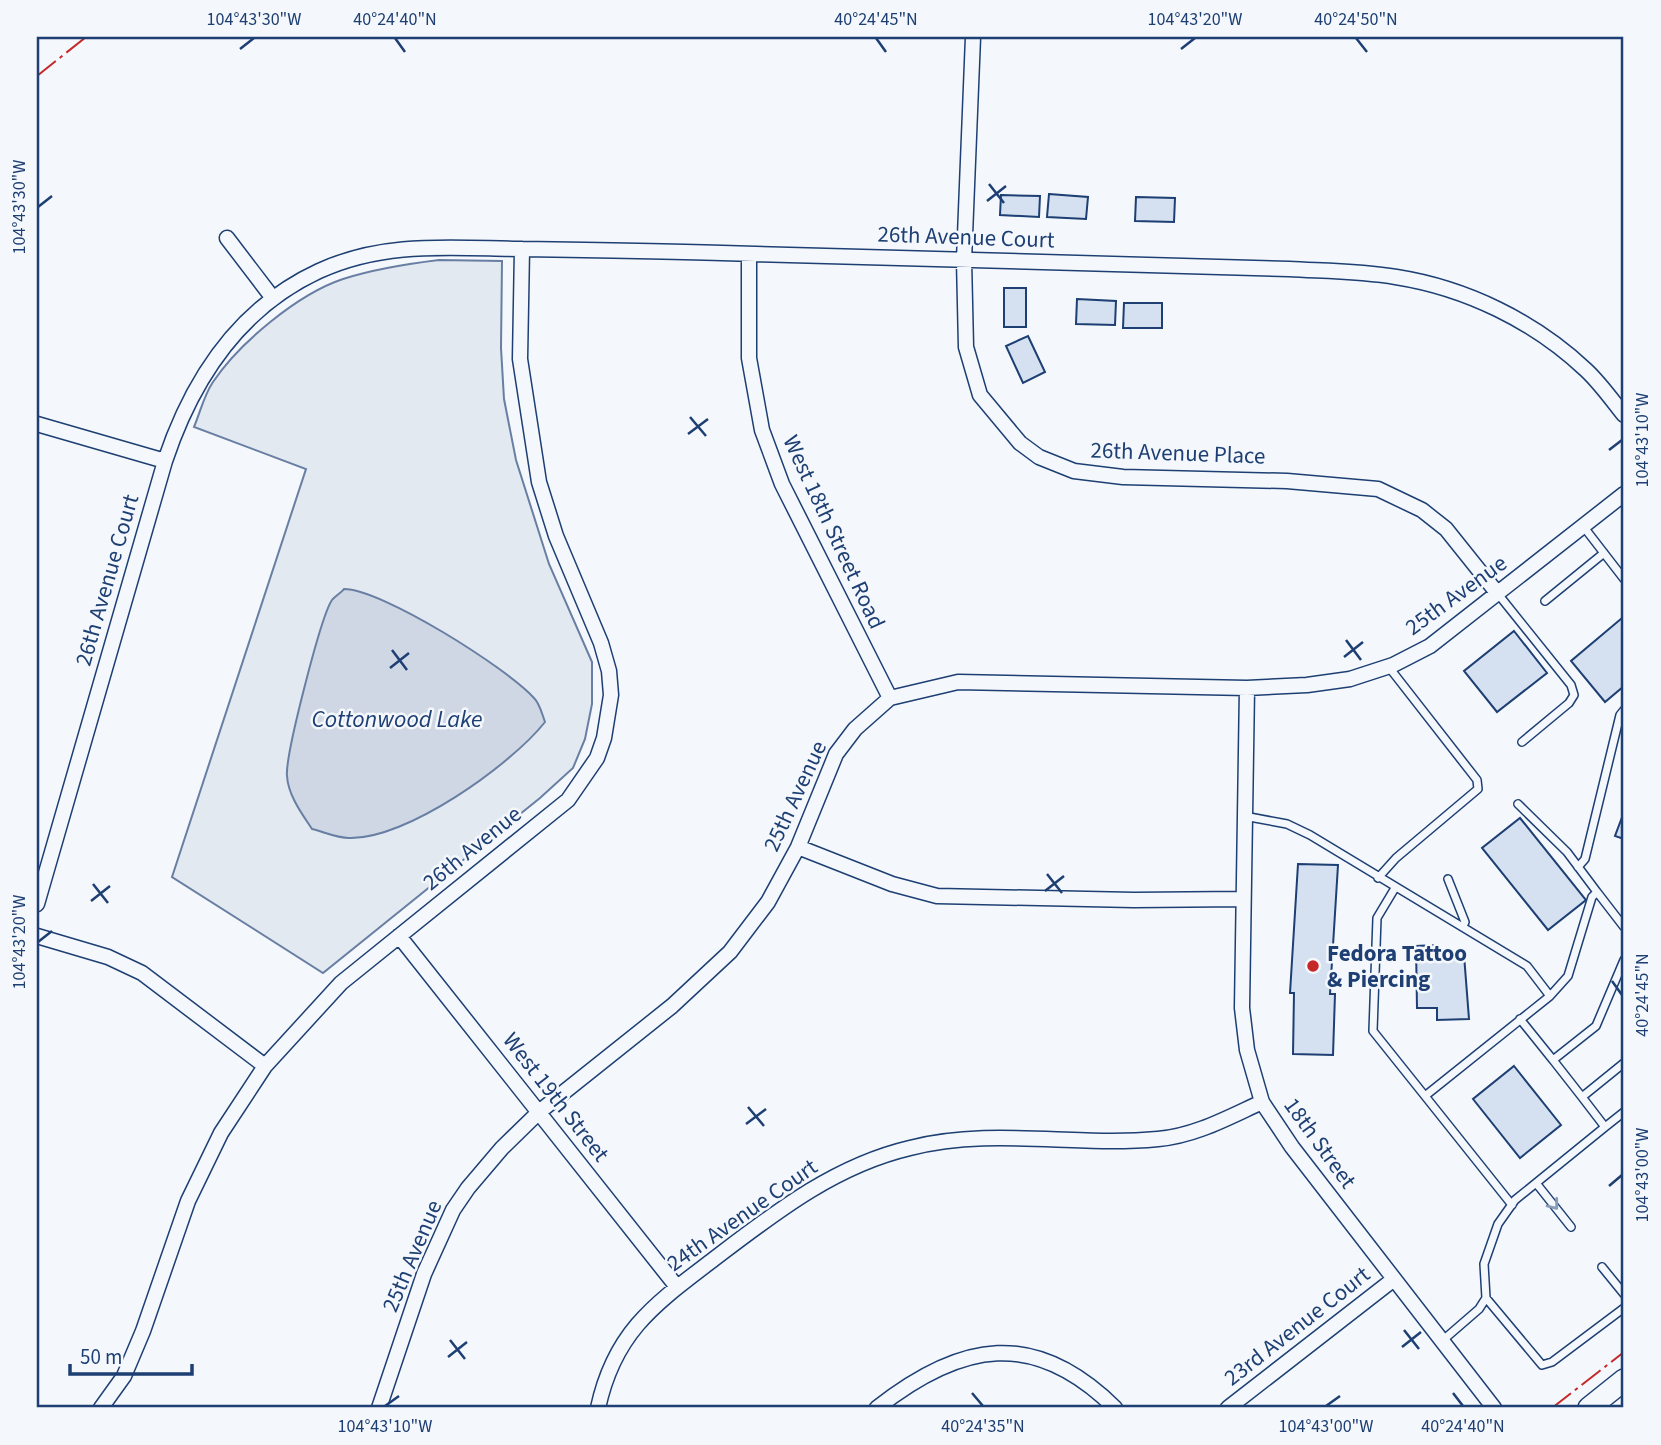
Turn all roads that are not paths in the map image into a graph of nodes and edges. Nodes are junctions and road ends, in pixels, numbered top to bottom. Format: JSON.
{"nodes":[{"id":1,"x":973,"y":37,"type":"edge"},
{"id":2,"x":227,"y":238,"type":"dead end"},
{"id":3,"x":522,"y":249,"type":"junction"},
{"id":4,"x":749,"y":254,"type":"junction"},
{"id":5,"x":964,"y":260,"type":"junction"},
{"id":6,"x":272,"y":297,"type":"junction"},
{"id":7,"x":1624,"y":415,"type":"edge"},
{"id":8,"x":37,"y":424,"type":"edge"},
{"id":9,"x":165,"y":461,"type":"junction"},
{"id":10,"x":1624,"y":494,"type":"edge"},
{"id":11,"x":1583,"y":526,"type":"junction"},
{"id":12,"x":1604,"y":553,"type":"junction"},
{"id":13,"x":1624,"y":579,"type":"edge"},
{"id":14,"x":1497,"y":594,"type":"junction"},
{"id":15,"x":1545,"y":601,"type":"dead end"},
{"id":16,"x":1388,"y":666,"type":"junction"},
{"id":17,"x":1247,"y":688,"type":"junction"},
{"id":18,"x":890,"y":698,"type":"junction"},
{"id":19,"x":1624,"y":710,"type":"edge"},
{"id":20,"x":1522,"y":742,"type":"dead end"},
{"id":21,"x":1518,"y":804,"type":"dead end"},
{"id":22,"x":1243,"y":816,"type":"junction"},
{"id":23,"x":798,"y":847,"type":"junction"},
{"id":24,"x":1578,"y":867,"type":"junction"},
{"id":25,"x":1378,"y":878,"type":"junction"},
{"id":26,"x":1447,"y":879,"type":"dead end"},
{"id":27,"x":1395,"y":888,"type":"junction"},
{"id":28,"x":1597,"y":892,"type":"junction"},
{"id":29,"x":1242,"y":899,"type":"junction"},
{"id":30,"x":37,"y":904,"type":"edge"},
{"id":31,"x":1463,"y":926,"type":"junction"},
{"id":32,"x":1624,"y":927,"type":"edge"},
{"id":33,"x":37,"y":936,"type":"edge"},
{"id":34,"x":399,"y":936,"type":"junction"},
{"id":35,"x":1624,"y":960,"type":"edge"},
{"id":36,"x":1550,"y":996,"type":"junction"},
{"id":37,"x":1520,"y":1019,"type":"junction"},
{"id":38,"x":1553,"y":1060,"type":"junction"},
{"id":39,"x":1624,"y":1063,"type":"edge"},
{"id":40,"x":265,"y":1066,"type":"junction"},
{"id":41,"x":1425,"y":1096,"type":"junction"},
{"id":42,"x":1581,"y":1097,"type":"junction"},
{"id":43,"x":1262,"y":1102,"type":"junction"},
{"id":44,"x":539,"y":1112,"type":"junction"},
{"id":45,"x":1624,"y":1112,"type":"edge"},
{"id":46,"x":1605,"y":1127,"type":"junction"},
{"id":47,"x":1536,"y":1183,"type":"junction"},
{"id":48,"x":1512,"y":1205,"type":"junction"},
{"id":49,"x":1571,"y":1227,"type":"dead end"},
{"id":50,"x":1602,"y":1267,"type":"dead end"},
{"id":51,"x":1394,"y":1279,"type":"junction"},
{"id":52,"x":677,"y":1287,"type":"junction"},
{"id":53,"x":1624,"y":1294,"type":"edge"},
{"id":54,"x":1486,"y":1298,"type":"junction"},
{"id":55,"x":1624,"y":1308,"type":"edge"},
{"id":56,"x":1442,"y":1340,"type":"junction"},
{"id":57,"x":1624,"y":1380,"type":"edge"},
{"id":58,"x":101,"y":1408,"type":"edge"},
{"id":59,"x":379,"y":1408,"type":"edge"},
{"id":60,"x":598,"y":1408,"type":"edge"},
{"id":61,"x":877,"y":1408,"type":"edge"},
{"id":62,"x":1115,"y":1408,"type":"edge"},
{"id":63,"x":1228,"y":1408,"type":"edge"},
{"id":64,"x":1494,"y":1408,"type":"edge"},
{"id":65,"x":1589,"y":1408,"type":"edge"}],
"edges":[{"from":1,"to":5,"type":"street","name":"26th Avenue Place"},
{"from":2,"to":6,"type":"street"},
{"from":3,"to":4,"type":"street","name":"26th Avenue Court"},
{"from":3,"to":6,"type":"street","name":"26th Avenue Court"},
{"from":3,"to":34,"type":"street","name":"26th Avenue"},
{"from":4,"to":5,"type":"street","name":"26th Avenue Court"},
{"from":4,"to":18,"type":"street","name":"West 18th Street Road"},
{"from":5,"to":7,"type":"street","name":"26th Avenue Court"},
{"from":5,"to":14,"type":"street","name":"26th Avenue Place"},
{"from":6,"to":9,"type":"street","name":"26th Avenue Court"},
{"from":8,"to":9,"type":"street"},
{"from":9,"to":30,"type":"street","name":"26th Avenue Court"},
{"from":10,"to":11,"type":"street","name":"25th Avenue"},
{"from":11,"to":12,"type":"lane"},
{"from":11,"to":14,"type":"street","name":"25th Avenue"},
{"from":12,"to":13,"type":"lane"},
{"from":12,"to":15,"type":"lane"},
{"from":14,"to":16,"type":"street","name":"25th Avenue"},
{"from":14,"to":20,"type":"lane"},
{"from":16,"to":17,"type":"street","name":"25th Avenue"},
{"from":16,"to":25,"type":"lane"},
{"from":17,"to":18,"type":"street","name":"25th Avenue"},
{"from":17,"to":22,"type":"street","name":"18th Street"},
{"from":18,"to":23,"type":"street","name":"25th Avenue"},
{"from":19,"to":24,"type":"lane"},
{"from":21,"to":24,"type":"lane"},
{"from":22,"to":25,"type":"lane"},
{"from":22,"to":29,"type":"street","name":"18th Street"},
{"from":23,"to":29,"type":"street"},
{"from":23,"to":44,"type":"street","name":"25th Avenue"},
{"from":24,"to":28,"type":"lane"},
{"from":25,"to":27,"type":"lane"},
{"from":26,"to":31,"type":"lane"},
{"from":27,"to":31,"type":"lane"},
{"from":27,"to":41,"type":"lane"},
{"from":28,"to":32,"type":"lane"},
{"from":28,"to":36,"type":"lane"},
{"from":29,"to":43,"type":"street","name":"18th Street"},
{"from":31,"to":36,"type":"lane"},
{"from":33,"to":40,"type":"street"},
{"from":34,"to":40,"type":"street","name":"26th Avenue"},
{"from":34,"to":44,"type":"street","name":"West 19th Street"},
{"from":35,"to":38,"type":"lane"},
{"from":36,"to":37,"type":"lane"},
{"from":37,"to":38,"type":"lane"},
{"from":37,"to":41,"type":"lane"},
{"from":38,"to":42,"type":"lane"},
{"from":39,"to":42,"type":"lane"},
{"from":40,"to":58,"type":"street","name":"26th Avenue"},
{"from":41,"to":48,"type":"lane"},
{"from":42,"to":46,"type":"lane"},
{"from":43,"to":51,"type":"street","name":"18th Street"},
{"from":43,"to":52,"type":"street","name":"24th Avenue Court"},
{"from":44,"to":52,"type":"street","name":"West 19th Street"},
{"from":44,"to":59,"type":"street","name":"25th Avenue"},
{"from":45,"to":46,"type":"lane"},
{"from":46,"to":47,"type":"lane"},
{"from":47,"to":48,"type":"lane"},
{"from":47,"to":49,"type":"lane","one_way":true},
{"from":48,"to":54,"type":"lane"},
{"from":50,"to":53,"type":"lane"},
{"from":51,"to":56,"type":"street","name":"18th Street"},
{"from":51,"to":63,"type":"street","name":"23rd Avenue Court"},
{"from":52,"to":60,"type":"street","name":"24th Avenue Court"},
{"from":54,"to":55,"type":"lane"},
{"from":54,"to":56,"type":"lane"},
{"from":56,"to":64,"type":"street","name":"18th Street"},
{"from":57,"to":65,"type":"main road"},
{"from":61,"to":62,"type":"street"}]}
